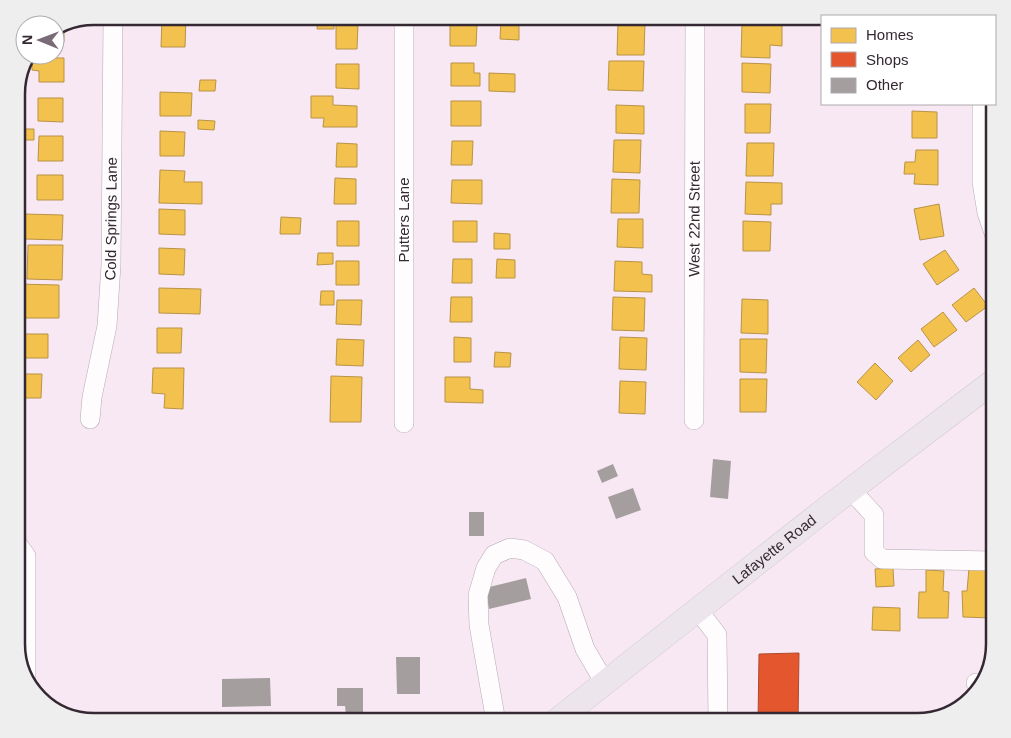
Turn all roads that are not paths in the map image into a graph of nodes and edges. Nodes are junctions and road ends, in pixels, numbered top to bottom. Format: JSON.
{"nodes":[{"id":1,"x":113,"y":25,"type":"edge"},
{"id":2,"x":404,"y":25,"type":"edge"},
{"id":3,"x":695,"y":25,"type":"edge"},
{"id":4,"x":982,"y":105,"type":"edge"},
{"id":5,"x":986,"y":207,"type":"edge"},
{"id":6,"x":986,"y":387,"type":"edge"},
{"id":7,"x":90,"y":420,"type":"dead end"},
{"id":8,"x":694,"y":420,"type":"dead end"},
{"id":9,"x":404,"y":423,"type":"dead end"},
{"id":10,"x":850,"y":490,"type":"junction"},
{"id":11,"x":25,"y":555,"type":"edge"},
{"id":12,"x":986,"y":561,"type":"edge"},
{"id":13,"x":698,"y":610,"type":"junction"},
{"id":14,"x":26,"y":656,"type":"edge"},
{"id":15,"x":605,"y":683,"type":"junction"},
{"id":16,"x":494,"y":713,"type":"edge"},
{"id":17,"x":567,"y":713,"type":"edge"},
{"id":18,"x":718,"y":713,"type":"edge"}],
"edges":[{"from":1,"to":7,"type":"street","name":"Cold Springs Lane"},
{"from":2,"to":9,"type":"street","name":"Putters Lane"},
{"from":3,"to":8,"type":"street","name":"West 22nd Street"},
{"from":4,"to":5,"type":"street"},
{"from":6,"to":10,"type":"main road","name":"Lafayette Road"},
{"from":10,"to":12,"type":"street"},
{"from":10,"to":13,"type":"main road","name":"Lafayette Road"},
{"from":11,"to":14,"type":"street"},
{"from":13,"to":15,"type":"main road","name":"Lafayette Road"},
{"from":13,"to":18,"type":"street"},
{"from":15,"to":16,"type":"street"},
{"from":15,"to":17,"type":"main road","name":"Lafayette Road"}]}
